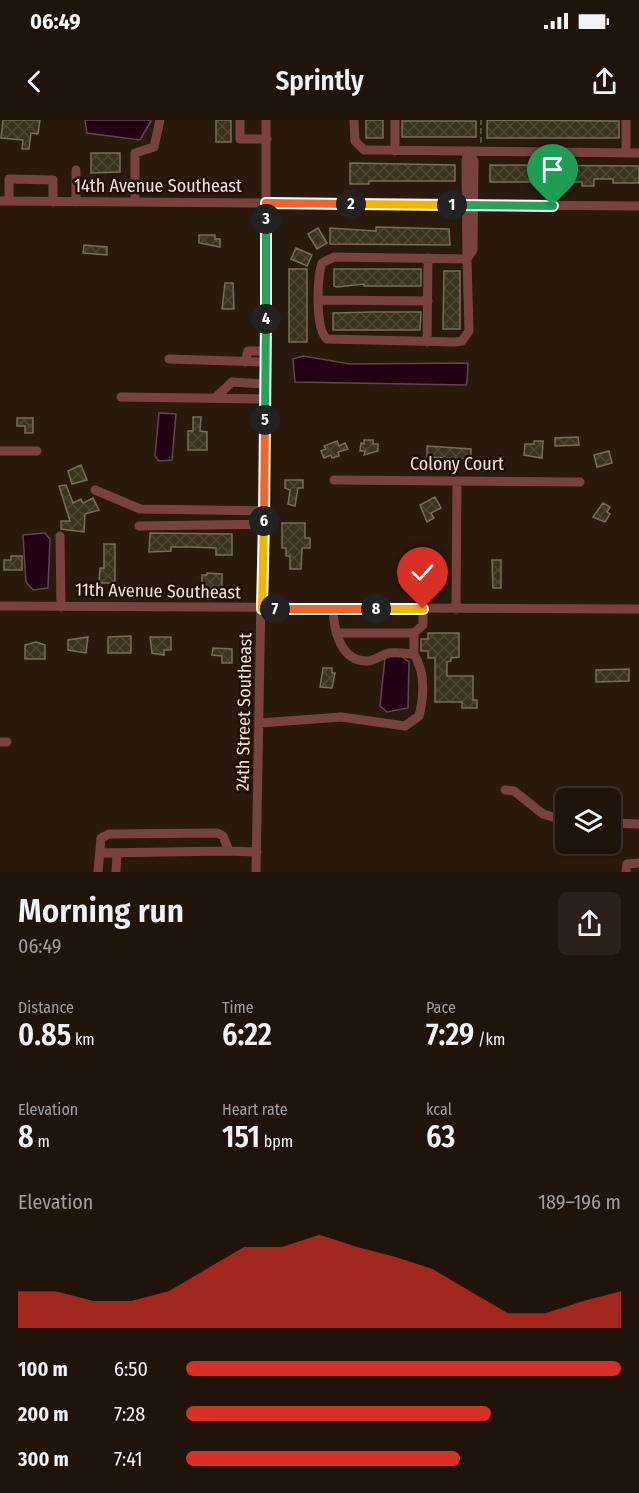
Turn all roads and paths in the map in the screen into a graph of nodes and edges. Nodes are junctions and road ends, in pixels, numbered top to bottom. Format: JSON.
{"nodes":[{"id":1,"x":160,"y":120,"type":"edge"},
{"id":2,"x":240,"y":120,"type":"edge"},
{"id":3,"x":266,"y":120,"type":"edge"},
{"id":4,"x":354,"y":120,"type":"edge"},
{"id":5,"x":395,"y":120,"type":"edge"},
{"id":6,"x":481,"y":120,"type":"edge"},
{"id":7,"x":626,"y":120,"type":"edge"},
{"id":8,"x":267,"y":139,"type":"junction"},
{"id":9,"x":395,"y":151,"type":"junction"},
{"id":10,"x":468,"y":151,"type":"junction"},
{"id":11,"x":481,"y":151,"type":"junction"},
{"id":12,"x":626,"y":152,"type":"junction"},
{"id":13,"x":639,"y":153,"type":"edge"},
{"id":14,"x":76,"y":170,"type":"dead end"},
{"id":15,"x":4,"y":201,"type":"edge"},
{"id":16,"x":53,"y":202,"type":"junction"},
{"id":17,"x":76,"y":202,"type":"junction"},
{"id":18,"x":135,"y":202,"type":"junction"},
{"id":19,"x":266,"y":203,"type":"junction"},
{"id":20,"x":470,"y":205,"type":"junction"},
{"id":21,"x":639,"y":206,"type":"edge"},
{"id":22,"x":428,"y":258,"type":"junction"},
{"id":23,"x":467,"y":259,"type":"junction"},
{"id":24,"x":319,"y":300,"type":"junction"},
{"id":25,"x":428,"y":301,"type":"junction"},
{"id":26,"x":428,"y":342,"type":"junction"},
{"id":27,"x":266,"y":351,"type":"junction"},
{"id":28,"x":170,"y":359,"type":"dead end"},
{"id":29,"x":245,"y":362,"type":"junction"},
{"id":30,"x":266,"y":362,"type":"junction"},
{"id":31,"x":266,"y":384,"type":"junction"},
{"id":32,"x":121,"y":397,"type":"dead end"},
{"id":33,"x":215,"y":398,"type":"junction"},
{"id":34,"x":265,"y":399,"type":"junction"},
{"id":35,"x":0,"y":451,"type":"edge"},
{"id":36,"x":37,"y":451,"type":"dead end"},
{"id":37,"x":334,"y":480,"type":"dead end"},
{"id":38,"x":457,"y":481,"type":"junction"},
{"id":39,"x":580,"y":482,"type":"dead end"},
{"id":40,"x":94,"y":490,"type":"dead end"},
{"id":41,"x":264,"y":511,"type":"junction"},
{"id":42,"x":264,"y":524,"type":"junction"},
{"id":43,"x":139,"y":526,"type":"dead end"},
{"id":44,"x":60,"y":536,"type":"dead end"},
{"id":45,"x":0,"y":606,"type":"edge"},
{"id":46,"x":61,"y":607,"type":"junction"},
{"id":47,"x":262,"y":609,"type":"junction"},
{"id":48,"x":333,"y":609,"type":"junction"},
{"id":49,"x":423,"y":609,"type":"junction"},
{"id":50,"x":456,"y":609,"type":"junction"},
{"id":51,"x":639,"y":609,"type":"edge"},
{"id":52,"x":336,"y":633,"type":"junction"},
{"id":53,"x":414,"y":633,"type":"junction"},
{"id":54,"x":414,"y":654,"type":"junction"},
{"id":55,"x":260,"y":723,"type":"junction"},
{"id":56,"x":505,"y":790,"type":"dead end"},
{"id":57,"x":555,"y":818,"type":"edge"},
{"id":58,"x":621,"y":823,"type":"edge"},
{"id":59,"x":639,"y":824,"type":"edge"},
{"id":60,"x":229,"y":851,"type":"junction"},
{"id":61,"x":257,"y":852,"type":"junction"},
{"id":62,"x":100,"y":853,"type":"junction"},
{"id":63,"x":117,"y":853,"type":"junction"},
{"id":64,"x":639,"y":863,"type":"edge"},
{"id":65,"x":98,"y":872,"type":"edge"},
{"id":66,"x":116,"y":872,"type":"edge"},
{"id":67,"x":256,"y":872,"type":"edge"},
{"id":68,"x":626,"y":872,"type":"edge"}],
"edges":[{"from":1,"to":18,"type":"street"},
{"from":2,"to":8,"type":"street"},
{"from":3,"to":8,"type":"street","name":"24th Street Southeast"},
{"from":4,"to":9,"type":"street"},
{"from":5,"to":9,"type":"street"},
{"from":6,"to":11,"type":"path"},
{"from":7,"to":12,"type":"street"},
{"from":8,"to":19,"type":"street","name":"24th Street Southeast"},
{"from":9,"to":10,"type":"street"},
{"from":10,"to":11,"type":"street"},
{"from":10,"to":20,"type":"street"},
{"from":11,"to":12,"type":"street"},
{"from":12,"to":13,"type":"street"},
{"from":14,"to":17,"type":"street"},
{"from":15,"to":16,"type":"street","name":"14th Avenue Southeast"},
{"from":15,"to":16,"type":"street"},
{"from":16,"to":17,"type":"street","name":"14th Avenue Southeast"},
{"from":17,"to":18,"type":"street","name":"14th Avenue Southeast"},
{"from":18,"to":19,"type":"street","name":"14th Avenue Southeast"},
{"from":19,"to":20,"type":"street","name":"14th Avenue Southeast"},
{"from":19,"to":27,"type":"street","name":"24th Street Southeast"},
{"from":20,"to":21,"type":"street","name":"14th Avenue Southeast"},
{"from":20,"to":23,"type":"street"},
{"from":22,"to":23,"type":"street"},
{"from":22,"to":24,"type":"street"},
{"from":22,"to":25,"type":"street"},
{"from":23,"to":26,"type":"street"},
{"from":24,"to":25,"type":"street"},
{"from":24,"to":26,"type":"street"},
{"from":25,"to":26,"type":"street"},
{"from":27,"to":29,"type":"street"},
{"from":27,"to":30,"type":"street","name":"24th Street Southeast"},
{"from":28,"to":29,"type":"street"},
{"from":29,"to":30,"type":"street"},
{"from":30,"to":31,"type":"street","name":"24th Street Southeast"},
{"from":31,"to":33,"type":"street"},
{"from":31,"to":34,"type":"street","name":"24th Street Southeast"},
{"from":32,"to":33,"type":"street"},
{"from":33,"to":34,"type":"street"},
{"from":34,"to":41,"type":"street","name":"24th Street Southeast"},
{"from":35,"to":36,"type":"street"},
{"from":37,"to":38,"type":"street","name":"Colony Court"},
{"from":38,"to":39,"type":"street","name":"Colony Court"},
{"from":38,"to":50,"type":"street"},
{"from":40,"to":41,"type":"street"},
{"from":41,"to":42,"type":"street","name":"24th Street Southeast"},
{"from":42,"to":43,"type":"street"},
{"from":42,"to":47,"type":"street","name":"24th Street Southeast"},
{"from":44,"to":46,"type":"street"},
{"from":45,"to":46,"type":"street","name":"11th Avenue Southeast"},
{"from":46,"to":47,"type":"street","name":"11th Avenue Southeast"},
{"from":47,"to":48,"type":"street","name":"11th Avenue Southeast"},
{"from":47,"to":55,"type":"street","name":"24th Street Southeast"},
{"from":48,"to":49,"type":"street","name":"11th Avenue Southeast"},
{"from":48,"to":52,"type":"street"},
{"from":49,"to":50,"type":"street","name":"11th Avenue Southeast"},
{"from":49,"to":53,"type":"street"},
{"from":50,"to":51,"type":"street","name":"11th Avenue Southeast"},
{"from":52,"to":53,"type":"street"},
{"from":52,"to":54,"type":"street"},
{"from":53,"to":54,"type":"street"},
{"from":54,"to":55,"type":"street"},
{"from":55,"to":61,"type":"street","name":"24th Street Southeast"},
{"from":56,"to":57,"type":"street"},
{"from":58,"to":59,"type":"street"},
{"from":60,"to":61,"type":"street"},
{"from":60,"to":62,"type":"street"},
{"from":60,"to":63,"type":"street"},
{"from":61,"to":67,"type":"street","name":"24th Street Southeast"},
{"from":62,"to":63,"type":"street"},
{"from":62,"to":65,"type":"street"},
{"from":63,"to":66,"type":"street"},
{"from":64,"to":68,"type":"street"}]}
